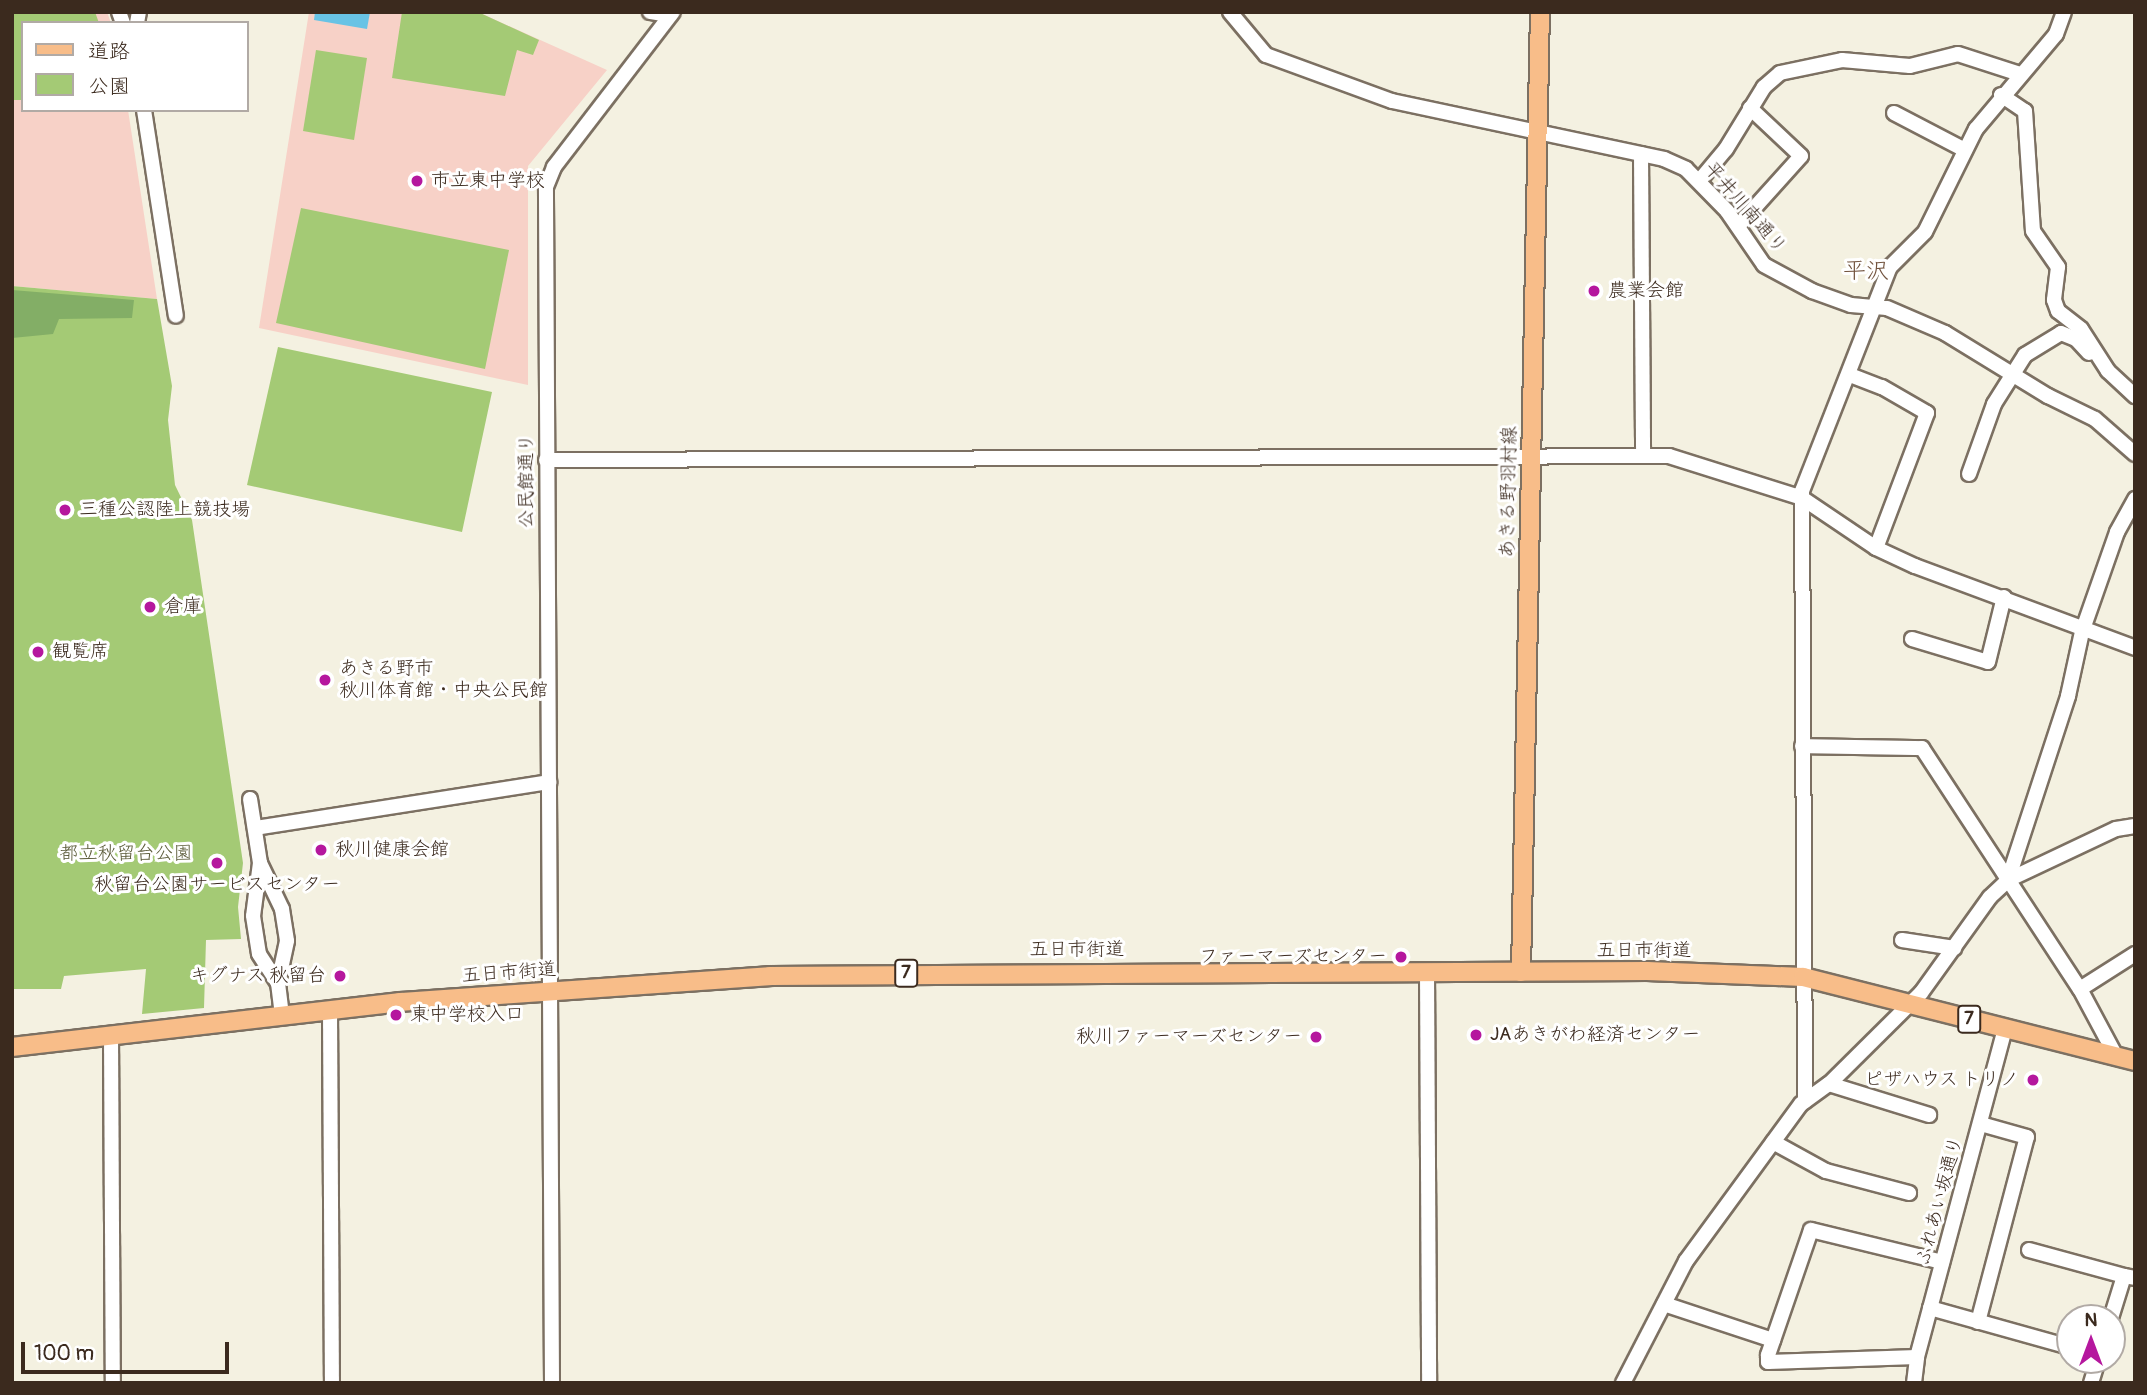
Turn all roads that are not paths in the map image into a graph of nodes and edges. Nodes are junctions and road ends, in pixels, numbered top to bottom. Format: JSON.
{"nodes":[{"id":1,"x":650,"y":12,"type":"edge"},
{"id":2,"x":1230,"y":12,"type":"edge"},
{"id":3,"x":1540,"y":12,"type":"edge"},
{"id":4,"x":2064,"y":12,"type":"edge"},
{"id":5,"x":671,"y":14,"type":"edge"},
{"id":6,"x":2020,"y":75,"type":"junction"},
{"id":7,"x":2001,"y":95,"type":"junction"},
{"id":8,"x":1750,"y":108,"type":"junction"},
{"id":9,"x":144,"y":112,"type":"edge"},
{"id":10,"x":1894,"y":113,"type":"dead end"},
{"id":11,"x":1537,"y":133,"type":"junction"},
{"id":12,"x":1965,"y":150,"type":"junction"},
{"id":13,"x":1641,"y":154,"type":"junction"},
{"id":14,"x":1700,"y":180,"type":"junction"},
{"id":15,"x":1738,"y":226,"type":"junction"},
{"id":16,"x":1876,"y":307,"type":"junction"},
{"id":17,"x":176,"y":316,"type":"dead end"},
{"id":18,"x":2108,"y":371,"type":"junction"},
{"id":19,"x":1850,"y":375,"type":"junction"},
{"id":20,"x":2013,"y":375,"type":"junction"},
{"id":21,"x":2135,"y":396,"type":"edge"},
{"id":22,"x":2135,"y":454,"type":"edge"},
{"id":23,"x":1643,"y":455,"type":"junction"},
{"id":24,"x":1531,"y":456,"type":"junction"},
{"id":25,"x":546,"y":460,"type":"junction"},
{"id":26,"x":1969,"y":474,"type":"dead end"},
{"id":27,"x":1802,"y":498,"type":"junction"},
{"id":28,"x":2135,"y":499,"type":"edge"},
{"id":29,"x":1876,"y":548,"type":"junction"},
{"id":30,"x":2004,"y":597,"type":"junction"},
{"id":31,"x":2081,"y":632,"type":"junction"},
{"id":32,"x":1912,"y":639,"type":"dead end"},
{"id":33,"x":2135,"y":648,"type":"edge"},
{"id":34,"x":1802,"y":746,"type":"junction"},
{"id":35,"x":549,"y":782,"type":"junction"},
{"id":36,"x":250,"y":799,"type":"dead end"},
{"id":37,"x":2135,"y":826,"type":"edge"},
{"id":38,"x":255,"y":828,"type":"junction"},
{"id":39,"x":260,"y":863,"type":"junction"},
{"id":40,"x":2008,"y":880,"type":"junction"},
{"id":41,"x":282,"y":909,"type":"junction"},
{"id":42,"x":253,"y":916,"type":"junction"},
{"id":43,"x":1902,"y":940,"type":"dead end"},
{"id":44,"x":1954,"y":948,"type":"junction"},
{"id":45,"x":285,"y":952,"type":"junction"},
{"id":46,"x":259,"y":954,"type":"junction"},
{"id":47,"x":2135,"y":954,"type":"edge"},
{"id":48,"x":1427,"y":971,"type":"junction"},
{"id":49,"x":1521,"y":972,"type":"junction"},
{"id":50,"x":1803,"y":977,"type":"junction"},
{"id":51,"x":278,"y":983,"type":"junction"},
{"id":52,"x":2080,"y":989,"type":"junction"},
{"id":53,"x":551,"y":991,"type":"junction"},
{"id":54,"x":1910,"y":1003,"type":"junction"},
{"id":55,"x":330,"y":1010,"type":"junction"},
{"id":56,"x":282,"y":1016,"type":"junction"},
{"id":57,"x":2005,"y":1029,"type":"junction"},
{"id":58,"x":111,"y":1035,"type":"junction"},
{"id":59,"x":12,"y":1047,"type":"edge"},
{"id":60,"x":2126,"y":1060,"type":"edge"},
{"id":61,"x":1829,"y":1084,"type":"junction"},
{"id":62,"x":1805,"y":1101,"type":"junction"},
{"id":63,"x":1929,"y":1115,"type":"dead end"},
{"id":64,"x":1980,"y":1124,"type":"junction"},
{"id":65,"x":1773,"y":1142,"type":"junction"},
{"id":66,"x":1909,"y":1193,"type":"dead end"},
{"id":67,"x":2029,"y":1250,"type":"dead end"},
{"id":68,"x":1942,"y":1262,"type":"junction"},
{"id":69,"x":2129,"y":1277,"type":"edge"},
{"id":70,"x":1664,"y":1304,"type":"junction"},
{"id":71,"x":2117,"y":1304,"type":"edge"},
{"id":72,"x":1930,"y":1308,"type":"junction"},
{"id":73,"x":1978,"y":1322,"type":"junction"},
{"id":74,"x":1773,"y":1339,"type":"junction"},
{"id":75,"x":2056,"y":1343,"type":"edge"},
{"id":76,"x":1917,"y":1357,"type":"junction"},
{"id":77,"x":113,"y":1383,"type":"edge"},
{"id":78,"x":332,"y":1383,"type":"edge"},
{"id":79,"x":552,"y":1383,"type":"edge"},
{"id":80,"x":1429,"y":1383,"type":"edge"},
{"id":81,"x":1623,"y":1383,"type":"edge"},
{"id":82,"x":1914,"y":1383,"type":"edge"}],
"edges":[{"from":1,"to":5,"type":"street"},
{"from":2,"to":11,"type":"street","name":"平井川南通り"},
{"from":3,"to":11,"type":"main road","name":"あきる野羽村線"},
{"from":4,"to":6,"type":"street"},
{"from":5,"to":25,"type":"street","name":"公民館通り"},
{"from":6,"to":7,"type":"street"},
{"from":6,"to":8,"type":"street"},
{"from":7,"to":12,"type":"street"},
{"from":7,"to":18,"type":"street"},
{"from":8,"to":14,"type":"street"},
{"from":8,"to":15,"type":"street"},
{"from":9,"to":17,"type":"street"},
{"from":10,"to":12,"type":"street"},
{"from":11,"to":13,"type":"street","name":"平井川南通り"},
{"from":11,"to":24,"type":"main road","name":"あきる野羽村線"},
{"from":12,"to":16,"type":"street"},
{"from":13,"to":14,"type":"street","name":"平井川南通り"},
{"from":13,"to":23,"type":"street"},
{"from":14,"to":15,"type":"street","name":"平井川南通り"},
{"from":15,"to":16,"type":"street","name":"平井川南通り"},
{"from":16,"to":19,"type":"street"},
{"from":16,"to":20,"type":"street","name":"平井川南通り"},
{"from":18,"to":20,"type":"street"},
{"from":18,"to":21,"type":"street"},
{"from":19,"to":27,"type":"street"},
{"from":19,"to":29,"type":"street"},
{"from":20,"to":22,"type":"street","name":"平井川南通り"},
{"from":20,"to":26,"type":"street"},
{"from":23,"to":24,"type":"street"},
{"from":23,"to":27,"type":"street"},
{"from":24,"to":25,"type":"street"},
{"from":24,"to":49,"type":"main road","name":"あきる野羽村線"},
{"from":25,"to":35,"type":"street","name":"公民館通り"},
{"from":27,"to":29,"type":"street"},
{"from":27,"to":34,"type":"street"},
{"from":28,"to":31,"type":"street"},
{"from":29,"to":30,"type":"street"},
{"from":30,"to":31,"type":"street"},
{"from":30,"to":32,"type":"street"},
{"from":31,"to":33,"type":"street"},
{"from":31,"to":40,"type":"street"},
{"from":34,"to":40,"type":"street"},
{"from":34,"to":50,"type":"street"},
{"from":35,"to":38,"type":"street"},
{"from":35,"to":53,"type":"street","name":"公民館通り"},
{"from":36,"to":38,"type":"street"},
{"from":37,"to":40,"type":"street"},
{"from":38,"to":39,"type":"street"},
{"from":39,"to":41,"type":"street"},
{"from":39,"to":42,"type":"street"},
{"from":40,"to":44,"type":"street"},
{"from":40,"to":52,"type":"street"},
{"from":41,"to":42,"type":"street"},
{"from":41,"to":45,"type":"street"},
{"from":42,"to":46,"type":"street"},
{"from":43,"to":44,"type":"street"},
{"from":44,"to":54,"type":"street"},
{"from":45,"to":46,"type":"street"},
{"from":45,"to":51,"type":"street"},
{"from":46,"to":51,"type":"street"},
{"from":47,"to":52,"type":"street"},
{"from":48,"to":49,"type":"main road","name":"五日市街道","number":"7"},
{"from":48,"to":53,"type":"main road","name":"五日市街道","number":"7"},
{"from":48,"to":80,"type":"street"},
{"from":49,"to":50,"type":"main road","name":"五日市街道","number":"7"},
{"from":50,"to":54,"type":"main road","name":"五日市街道","number":"7"},
{"from":50,"to":62,"type":"street"},
{"from":51,"to":56,"type":"street"},
{"from":52,"to":60,"type":"street"},
{"from":53,"to":55,"type":"main road","name":"五日市街道","number":"7"},
{"from":53,"to":79,"type":"street","name":"公民館通り"},
{"from":54,"to":57,"type":"main road","name":"五日市街道","number":"7"},
{"from":54,"to":61,"type":"street"},
{"from":55,"to":56,"type":"main road","name":"五日市街道","number":"7"},
{"from":55,"to":78,"type":"street"},
{"from":56,"to":58,"type":"main road","name":"五日市街道","number":"7"},
{"from":57,"to":60,"type":"main road","name":"五日市街道","number":"7"},
{"from":57,"to":64,"type":"street","name":"ふれあい坂通り"},
{"from":58,"to":59,"type":"main road","name":"五日市街道","number":"7"},
{"from":58,"to":77,"type":"street"},
{"from":61,"to":62,"type":"street"},
{"from":61,"to":63,"type":"street"},
{"from":62,"to":65,"type":"street"},
{"from":64,"to":68,"type":"street","name":"ふれあい坂通り"},
{"from":64,"to":73,"type":"street"},
{"from":65,"to":66,"type":"street"},
{"from":65,"to":70,"type":"street"},
{"from":67,"to":69,"type":"street"},
{"from":68,"to":72,"type":"street","name":"ふれあい坂通り"},
{"from":68,"to":74,"type":"street"},
{"from":69,"to":71,"type":"street"},
{"from":70,"to":74,"type":"street"},
{"from":70,"to":81,"type":"street"},
{"from":72,"to":73,"type":"street"},
{"from":72,"to":76,"type":"street","name":"ふれあい坂通り"},
{"from":73,"to":75,"type":"street"},
{"from":74,"to":76,"type":"street"},
{"from":76,"to":82,"type":"street","name":"ふれあい坂通り"}]}
